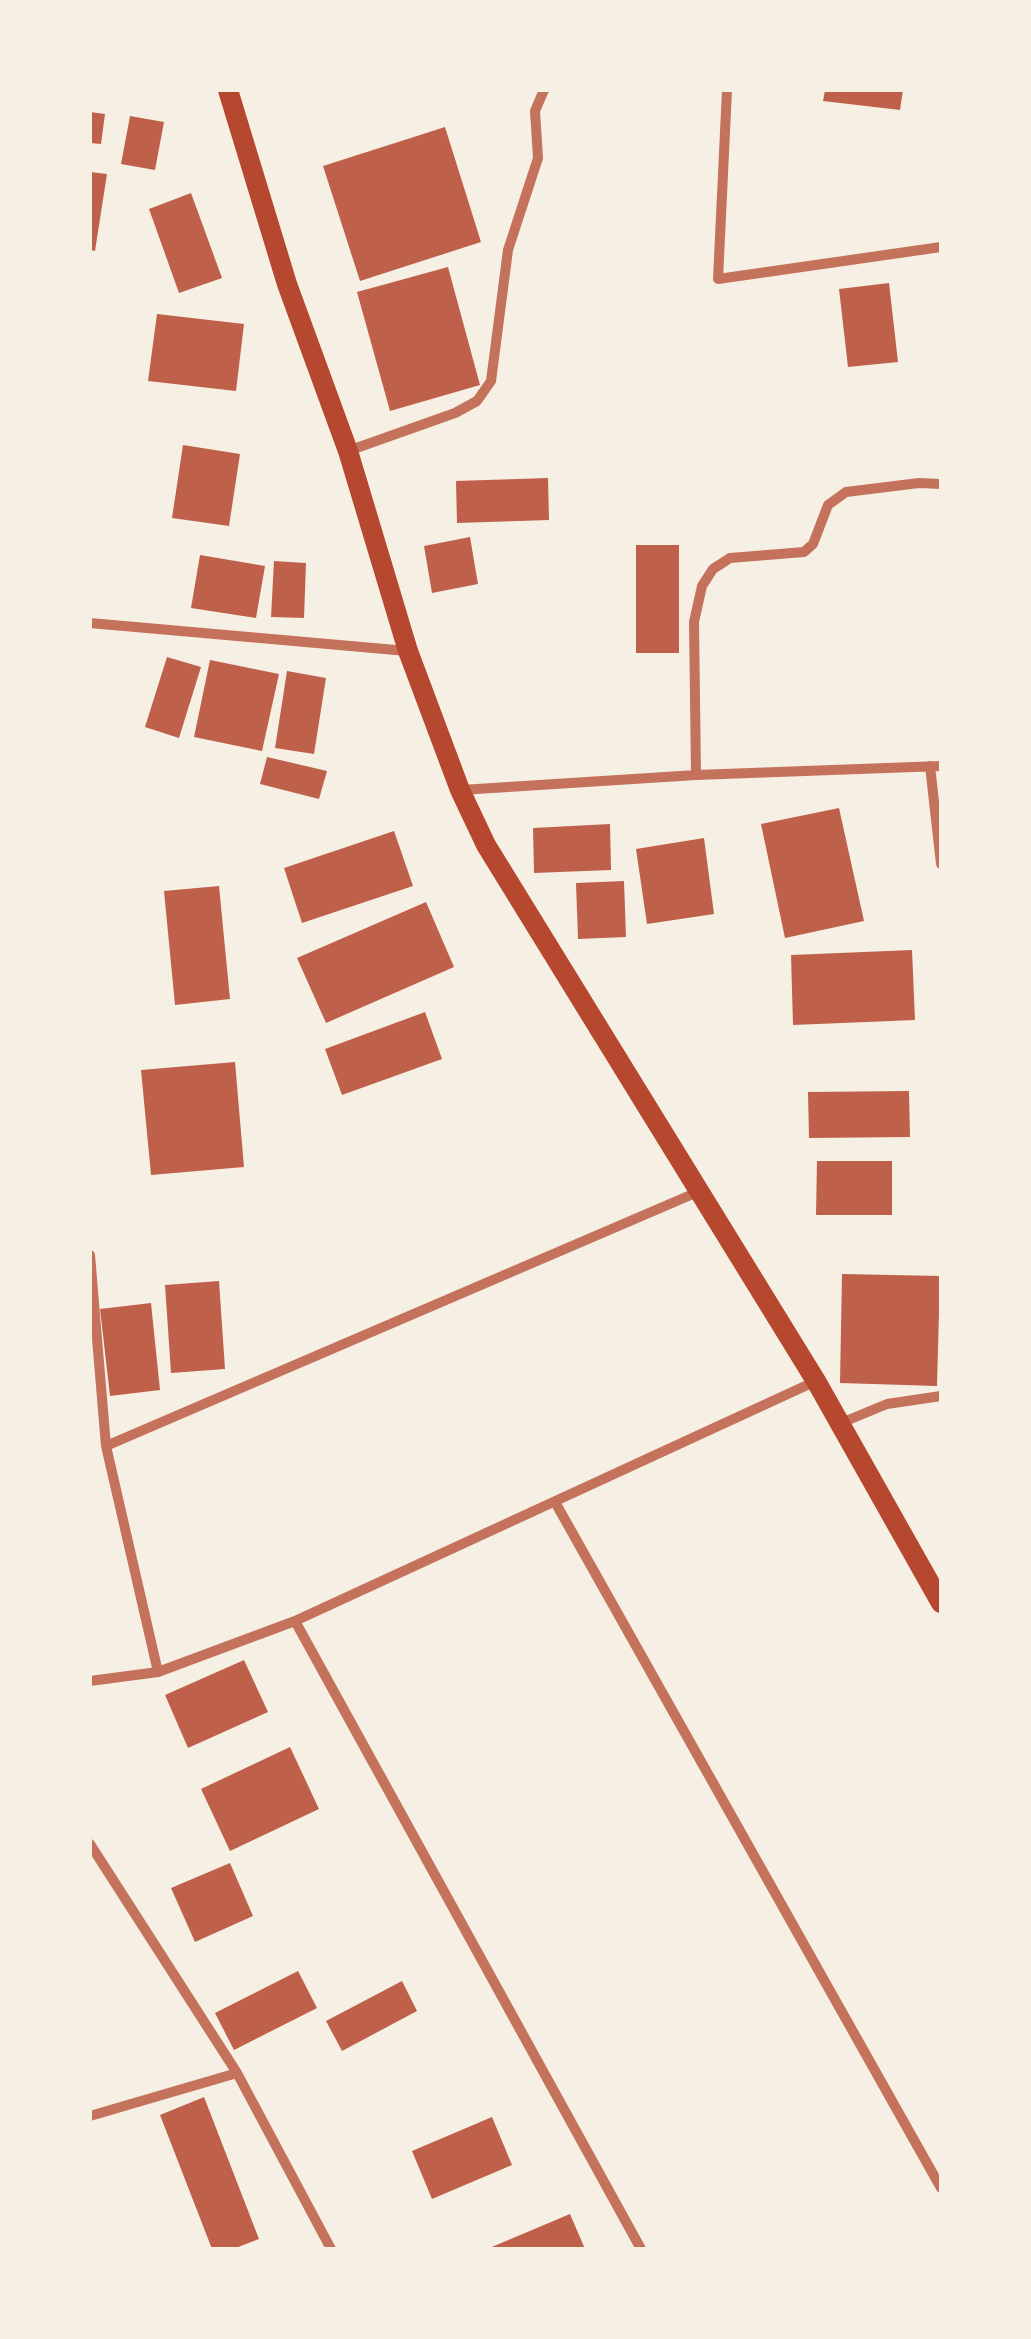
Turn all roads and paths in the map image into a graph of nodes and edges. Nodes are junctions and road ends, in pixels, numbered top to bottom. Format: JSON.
{"nodes":[{"id":1,"x":228,"y":90,"type":"edge"},
{"id":2,"x":544,"y":90,"type":"edge"},
{"id":3,"x":728,"y":90,"type":"edge"},
{"id":4,"x":941,"y":247,"type":"edge"},
{"id":5,"x":348,"y":451,"type":"junction"},
{"id":6,"x":941,"y":484,"type":"edge"},
{"id":7,"x":90,"y":623,"type":"edge"},
{"id":8,"x":408,"y":651,"type":"junction"},
{"id":9,"x":936,"y":766,"type":"edge"},
{"id":10,"x":696,"y":775,"type":"junction"},
{"id":11,"x":460,"y":790,"type":"junction"},
{"id":12,"x":941,"y":864,"type":"edge"},
{"id":13,"x":701,"y":1191,"type":"junction"},
{"id":14,"x":90,"y":1256,"type":"edge"},
{"id":15,"x":816,"y":1381,"type":"junction"},
{"id":16,"x":941,"y":1396,"type":"edge"},
{"id":17,"x":840,"y":1424,"type":"junction"},
{"id":18,"x":106,"y":1446,"type":"junction"},
{"id":19,"x":555,"y":1502,"type":"junction"},
{"id":20,"x":941,"y":1602,"type":"edge"},
{"id":21,"x":294,"y":1622,"type":"junction"},
{"id":22,"x":158,"y":1672,"type":"junction"},
{"id":23,"x":90,"y":1681,"type":"edge"},
{"id":24,"x":90,"y":1844,"type":"edge"},
{"id":25,"x":238,"y":2073,"type":"junction"},
{"id":26,"x":90,"y":2116,"type":"edge"},
{"id":27,"x":941,"y":2188,"type":"edge"},
{"id":28,"x":331,"y":2249,"type":"edge"},
{"id":29,"x":641,"y":2249,"type":"edge"}],
"edges":[{"from":1,"to":5,"type":"main road"},
{"from":2,"to":5,"type":"street"},
{"from":3,"to":4,"type":"street"},
{"from":5,"to":8,"type":"main road"},
{"from":6,"to":10,"type":"street"},
{"from":7,"to":8,"type":"street"},
{"from":8,"to":11,"type":"main road"},
{"from":9,"to":10,"type":"street"},
{"from":9,"to":12,"type":"street"},
{"from":10,"to":11,"type":"street"},
{"from":11,"to":13,"type":"main road"},
{"from":13,"to":15,"type":"main road"},
{"from":13,"to":18,"type":"street"},
{"from":14,"to":18,"type":"street"},
{"from":15,"to":17,"type":"main road"},
{"from":15,"to":19,"type":"street"},
{"from":16,"to":17,"type":"street"},
{"from":17,"to":20,"type":"main road"},
{"from":18,"to":22,"type":"street"},
{"from":19,"to":21,"type":"street"},
{"from":19,"to":27,"type":"street"},
{"from":21,"to":22,"type":"street"},
{"from":21,"to":29,"type":"street"},
{"from":22,"to":23,"type":"street"},
{"from":24,"to":25,"type":"street"},
{"from":25,"to":26,"type":"street"},
{"from":25,"to":28,"type":"street"}]}
